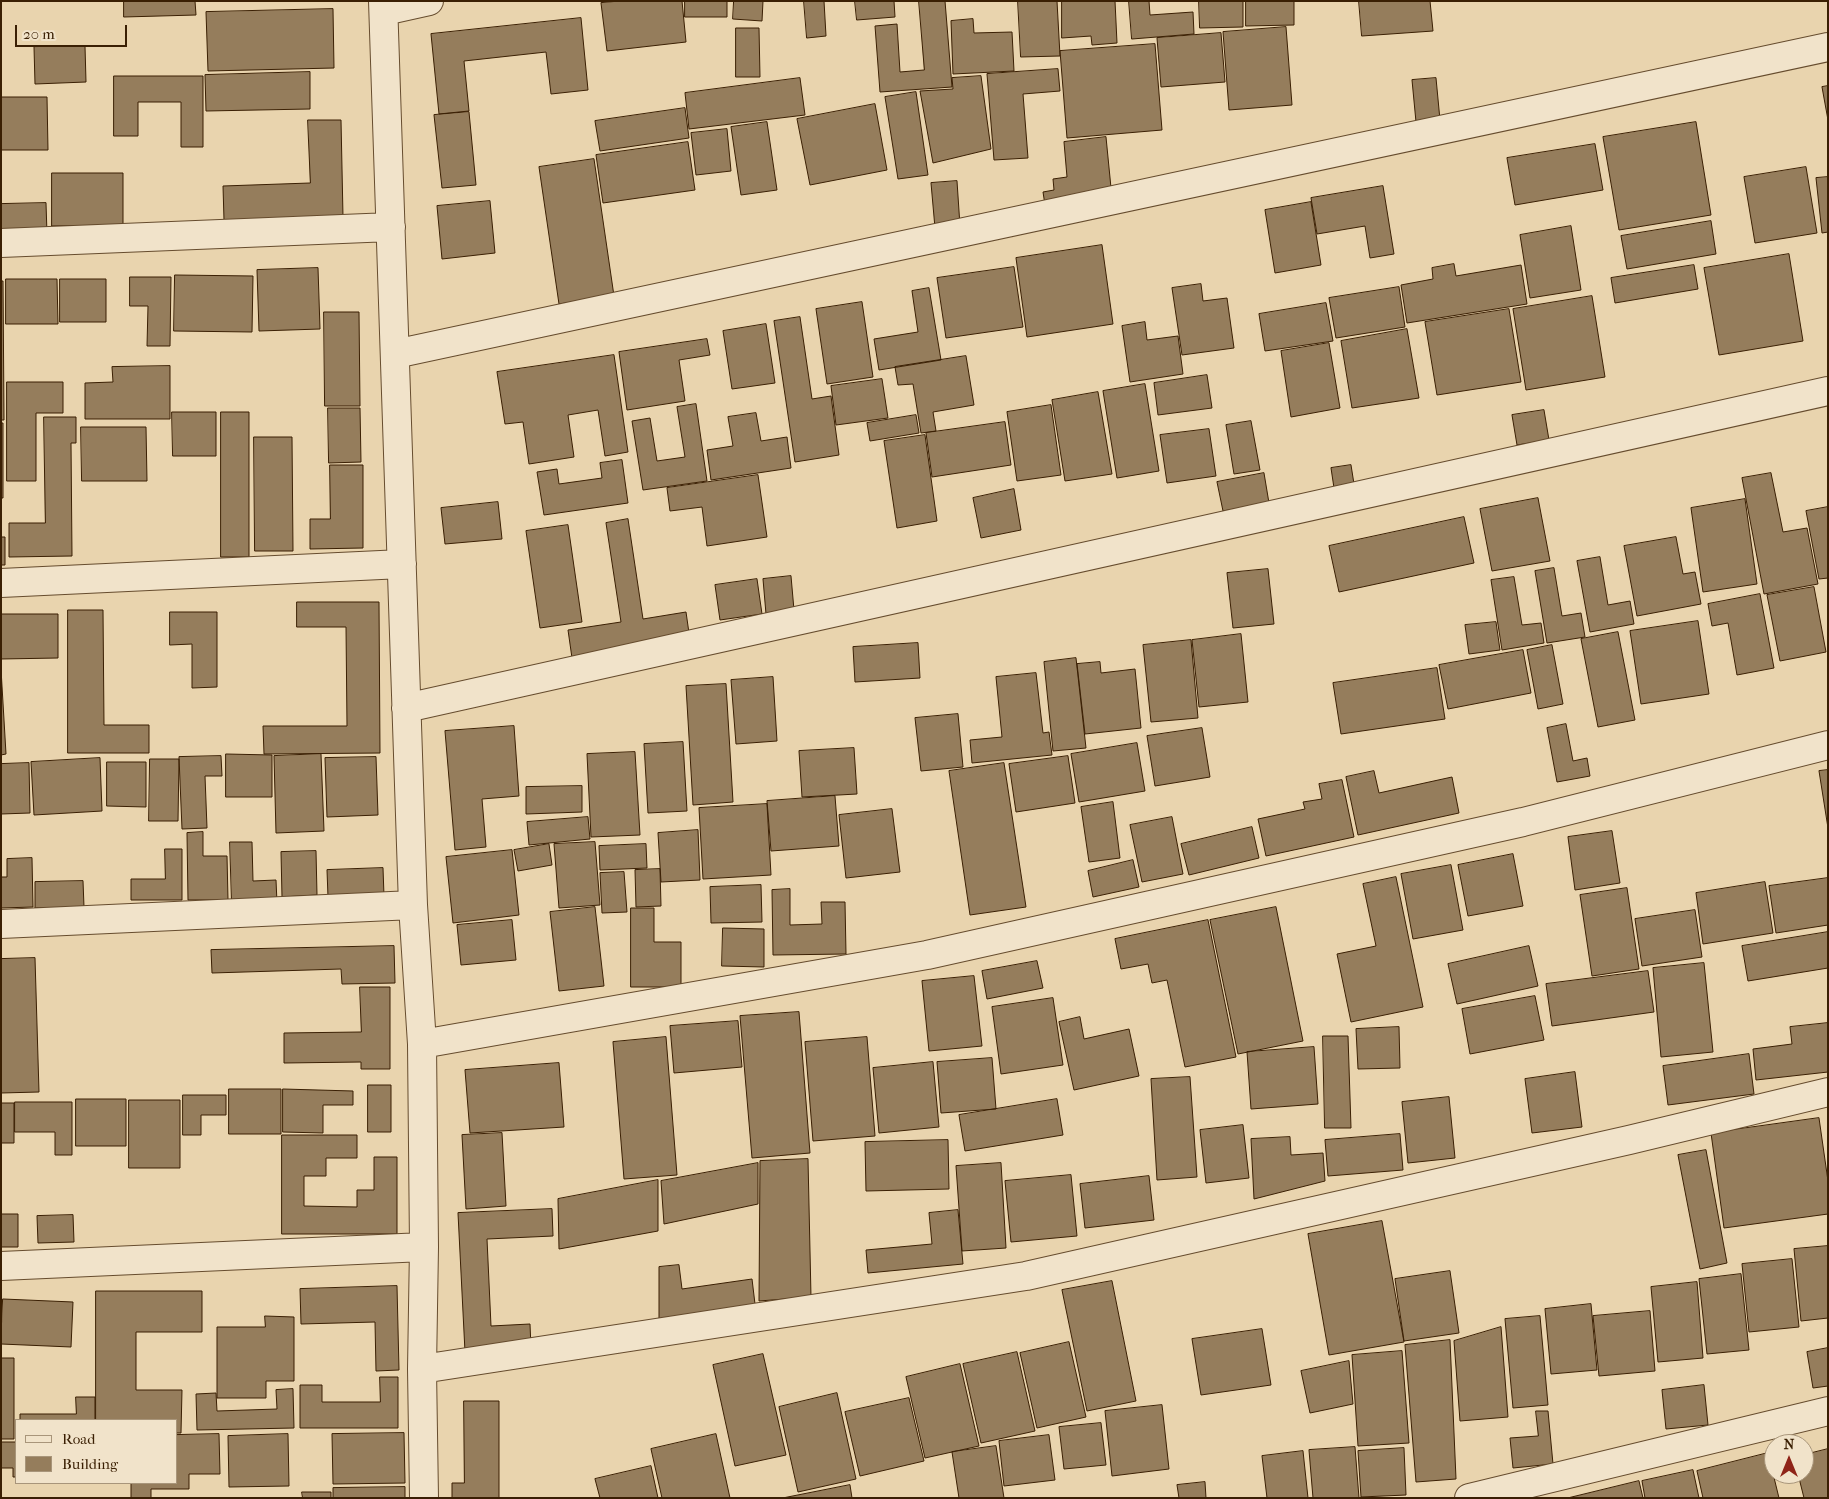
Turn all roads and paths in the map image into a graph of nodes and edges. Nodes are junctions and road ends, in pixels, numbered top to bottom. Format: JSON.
{"nodes":[{"id":1,"x":429,"y":1,"type":"edge"},
{"id":2,"x":383,"y":6,"type":"edge"},
{"id":3,"x":1828,"y":47,"type":"edge"},
{"id":4,"x":391,"y":227,"type":"junction"},
{"id":5,"x":1,"y":244,"type":"edge"},
{"id":6,"x":395,"y":354,"type":"junction"},
{"id":7,"x":1828,"y":391,"type":"edge"},
{"id":8,"x":402,"y":564,"type":"junction"},
{"id":9,"x":1,"y":583,"type":"edge"},
{"id":10,"x":406,"y":708,"type":"junction"},
{"id":11,"x":1828,"y":745,"type":"edge"},
{"id":12,"x":413,"y":905,"type":"junction"},
{"id":13,"x":1,"y":924,"type":"edge"},
{"id":14,"x":422,"y":1044,"type":"junction"},
{"id":15,"x":1828,"y":1092,"type":"edge"},
{"id":16,"x":424,"y":1247,"type":"junction"},
{"id":17,"x":1,"y":1266,"type":"edge"},
{"id":18,"x":422,"y":1369,"type":"junction"},
{"id":19,"x":1828,"y":1411,"type":"edge"},
{"id":20,"x":424,"y":1498,"type":"edge"},
{"id":21,"x":1468,"y":1498,"type":"edge"}],
"edges":[{"from":1,"to":2,"type":"street"},
{"from":2,"to":4,"type":"street"},
{"from":3,"to":6,"type":"street"},
{"from":4,"to":5,"type":"street"},
{"from":4,"to":6,"type":"street"},
{"from":6,"to":8,"type":"street"},
{"from":7,"to":10,"type":"street"},
{"from":8,"to":9,"type":"street"},
{"from":8,"to":10,"type":"street"},
{"from":10,"to":12,"type":"street"},
{"from":11,"to":14,"type":"street"},
{"from":12,"to":13,"type":"street"},
{"from":12,"to":14,"type":"street"},
{"from":14,"to":16,"type":"street"},
{"from":15,"to":18,"type":"street"},
{"from":16,"to":17,"type":"street"},
{"from":16,"to":18,"type":"street"},
{"from":18,"to":20,"type":"street"},
{"from":19,"to":21,"type":"street"}]}
